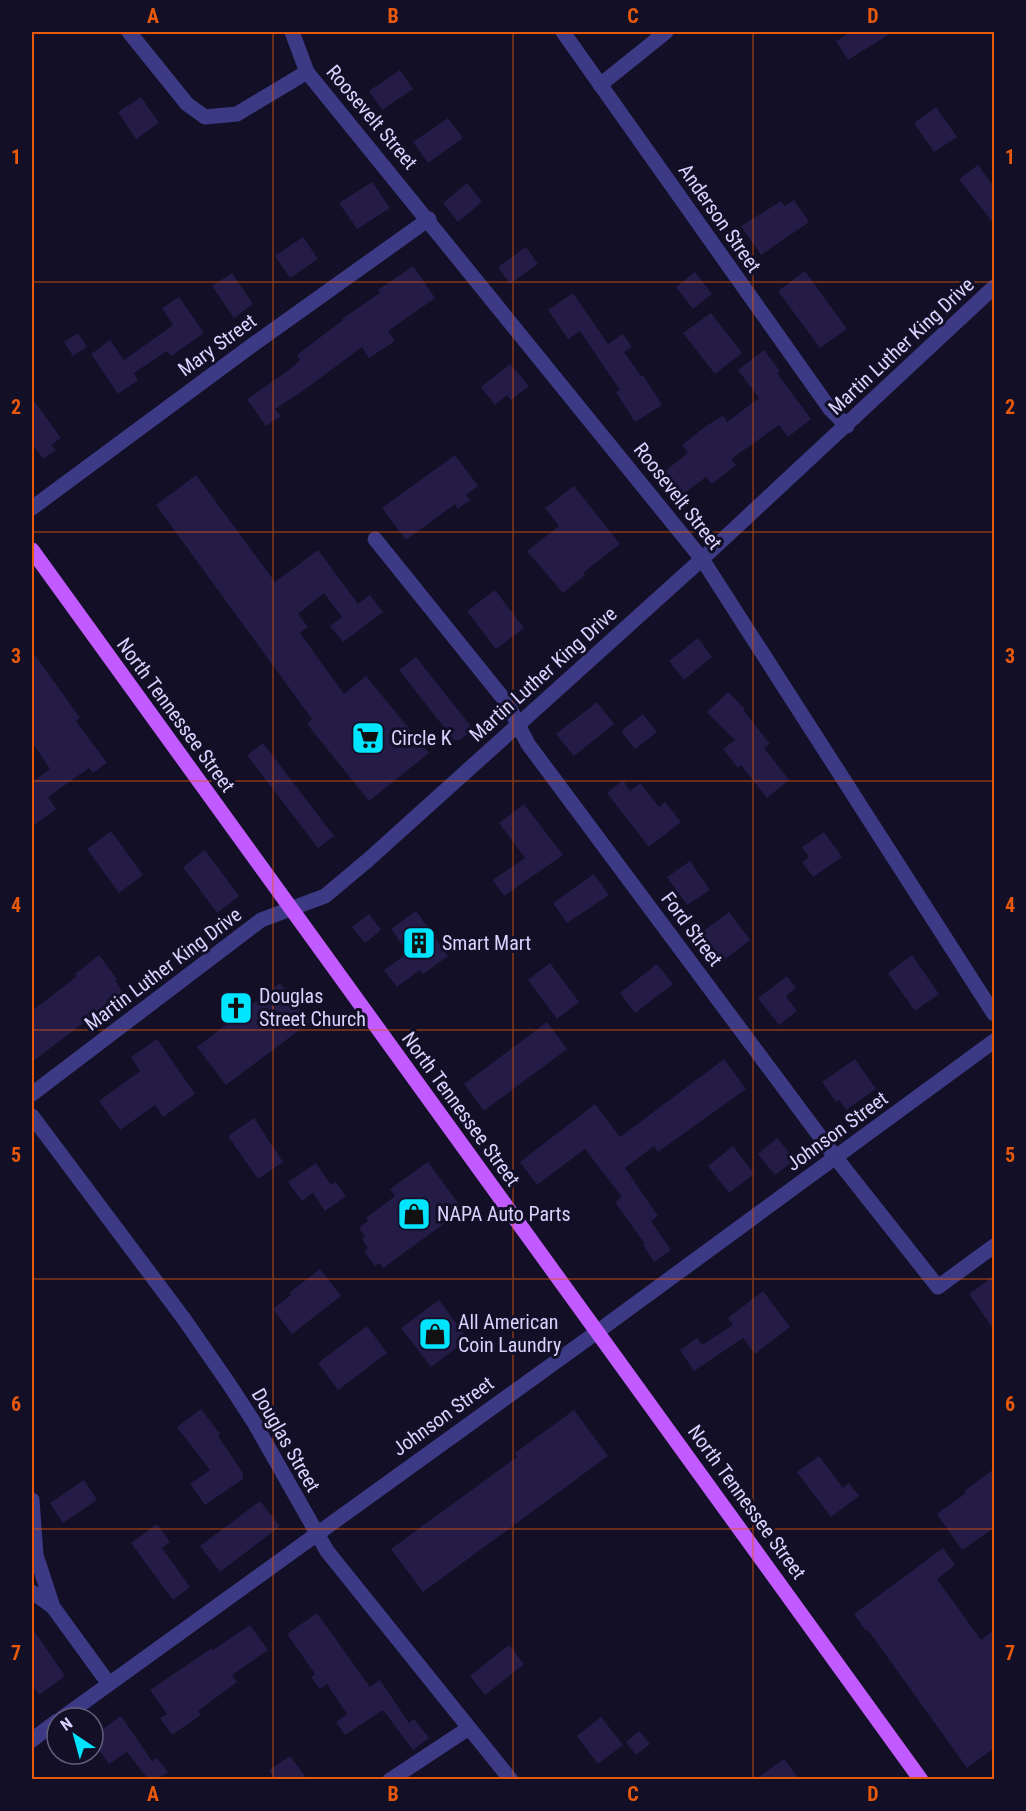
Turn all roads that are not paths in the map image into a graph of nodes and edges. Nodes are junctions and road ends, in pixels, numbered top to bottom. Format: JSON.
{"nodes":[{"id":1,"x":129,"y":32,"type":"edge"},
{"id":2,"x":292,"y":32,"type":"edge"},
{"id":3,"x":563,"y":32,"type":"edge"},
{"id":4,"x":666,"y":32,"type":"edge"},
{"id":5,"x":307,"y":72,"type":"junction"},
{"id":6,"x":600,"y":85,"type":"junction"},
{"id":7,"x":429,"y":219,"type":"junction"},
{"id":8,"x":994,"y":287,"type":"edge"},
{"id":9,"x":847,"y":426,"type":"junction"},
{"id":10,"x":32,"y":508,"type":"edge"},
{"id":11,"x":375,"y":539,"type":"dead end"},
{"id":12,"x":32,"y":550,"type":"edge"},
{"id":13,"x":702,"y":559,"type":"junction"},
{"id":14,"x":519,"y":724,"type":"junction"},
{"id":15,"x":289,"y":908,"type":"junction"},
{"id":16,"x":994,"y":1014,"type":"edge"},
{"id":17,"x":994,"y":1041,"type":"edge"},
{"id":18,"x":32,"y":1095,"type":"edge"},
{"id":19,"x":32,"y":1116,"type":"edge"},
{"id":20,"x":836,"y":1158,"type":"junction"},
{"id":21,"x":994,"y":1246,"type":"edge"},
{"id":22,"x":597,"y":1332,"type":"junction"},
{"id":23,"x":32,"y":1500,"type":"edge"},
{"id":24,"x":315,"y":1534,"type":"junction"},
{"id":25,"x":32,"y":1592,"type":"edge"},
{"id":26,"x":53,"y":1607,"type":"junction"},
{"id":27,"x":109,"y":1684,"type":"junction"},
{"id":28,"x":79,"y":1706,"type":"edge"},
{"id":29,"x":469,"y":1728,"type":"junction"},
{"id":30,"x":45,"y":1730,"type":"edge"},
{"id":31,"x":32,"y":1740,"type":"edge"},
{"id":32,"x":390,"y":1779,"type":"edge"},
{"id":33,"x":511,"y":1779,"type":"edge"},
{"id":34,"x":921,"y":1779,"type":"edge"}],
"edges":[{"from":1,"to":5,"type":"street"},
{"from":2,"to":5,"type":"street","name":"Roosevelt Street"},
{"from":3,"to":6,"type":"street","name":"Anderson Street"},
{"from":4,"to":6,"type":"street"},
{"from":5,"to":7,"type":"street","name":"Roosevelt Street"},
{"from":6,"to":9,"type":"street","name":"Anderson Street"},
{"from":7,"to":10,"type":"street","name":"Mary Street"},
{"from":7,"to":13,"type":"street","name":"Roosevelt Street"},
{"from":8,"to":9,"type":"street","name":"Martin Luther King Drive"},
{"from":9,"to":13,"type":"street","name":"Martin Luther King Drive"},
{"from":11,"to":14,"type":"street","name":"Ford Street"},
{"from":12,"to":15,"type":"main road","name":"North Tennessee Street"},
{"from":13,"to":14,"type":"street","name":"Martin Luther King Drive"},
{"from":13,"to":16,"type":"street","name":"Roosevelt Street"},
{"from":14,"to":15,"type":"street","name":"Martin Luther King Drive"},
{"from":14,"to":20,"type":"street","name":"Ford Street"},
{"from":15,"to":18,"type":"street","name":"Martin Luther King Drive"},
{"from":15,"to":22,"type":"main road","name":"North Tennessee Street"},
{"from":17,"to":20,"type":"street","name":"Johnson Street"},
{"from":19,"to":24,"type":"street","name":"Douglas Street"},
{"from":20,"to":21,"type":"street","name":"Ford Street"},
{"from":20,"to":22,"type":"street","name":"Johnson Street"},
{"from":22,"to":24,"type":"street","name":"Johnson Street"},
{"from":22,"to":34,"type":"main road","name":"North Tennessee Street"},
{"from":23,"to":26,"type":"street"},
{"from":24,"to":27,"type":"street","name":"Johnson Street"},
{"from":24,"to":29,"type":"street","name":"Douglas Street"},
{"from":25,"to":26,"type":"street"},
{"from":26,"to":27,"type":"street"},
{"from":27,"to":28,"type":"street","name":"Johnson Street"},
{"from":29,"to":32,"type":"street"},
{"from":29,"to":33,"type":"street","name":"Douglas Street"},
{"from":30,"to":31,"type":"street"}]}
